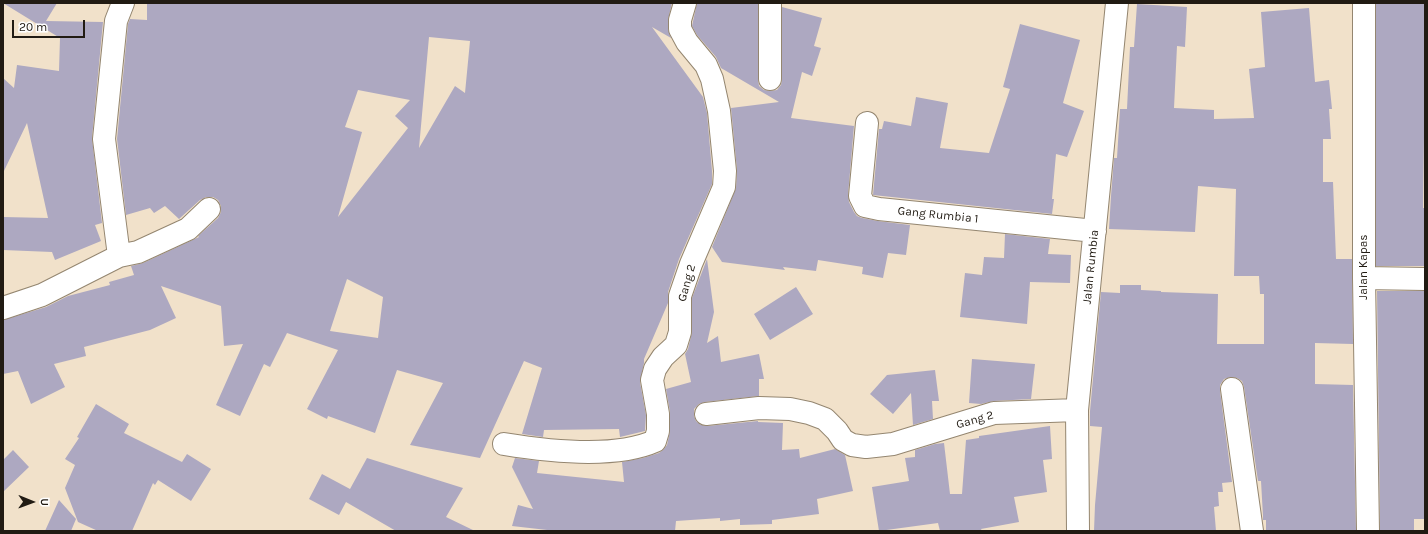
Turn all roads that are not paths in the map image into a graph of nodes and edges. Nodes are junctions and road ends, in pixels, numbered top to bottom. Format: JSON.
{"nodes":[{"id":1,"x":123,"y":3,"type":"edge"},
{"id":2,"x":685,"y":3,"type":"edge"},
{"id":3,"x":770,"y":3,"type":"edge"},
{"id":4,"x":1116,"y":3,"type":"edge"},
{"id":5,"x":1364,"y":3,"type":"edge"},
{"id":6,"x":770,"y":79,"type":"dead end"},
{"id":7,"x":867,"y":123,"type":"dead end"},
{"id":8,"x":209,"y":209,"type":"dead end"},
{"id":9,"x":1094,"y":231,"type":"junction"},
{"id":10,"x":119,"y":256,"type":"junction"},
{"id":11,"x":1364,"y":278,"type":"junction"},
{"id":12,"x":1425,"y":279,"type":"edge"},
{"id":13,"x":3,"y":308,"type":"edge"},
{"id":14,"x":1232,"y":389,"type":"dead end"},
{"id":15,"x":1077,"y":410,"type":"junction"},
{"id":16,"x":706,"y":414,"type":"dead end"},
{"id":17,"x":504,"y":444,"type":"dead end"},
{"id":18,"x":1078,"y":531,"type":"edge"},
{"id":19,"x":1252,"y":531,"type":"edge"},
{"id":20,"x":1368,"y":531,"type":"edge"}],
"edges":[{"from":1,"to":10,"type":"street"},
{"from":2,"to":17,"type":"street","name":"Gang 2"},
{"from":3,"to":6,"type":"street"},
{"from":4,"to":9,"type":"street","name":"Jalan Rumbia"},
{"from":5,"to":11,"type":"street","name":"Jalan Kapas"},
{"from":7,"to":9,"type":"street","name":"Gang Rumbia 1"},
{"from":8,"to":10,"type":"street"},
{"from":9,"to":15,"type":"street","name":"Jalan Rumbia"},
{"from":10,"to":13,"type":"street"},
{"from":11,"to":12,"type":"street"},
{"from":11,"to":20,"type":"street","name":"Jalan Kapas"},
{"from":14,"to":19,"type":"street"},
{"from":15,"to":16,"type":"street","name":"Gang 2"},
{"from":15,"to":18,"type":"street","name":"Jalan Rumbia"}]}
